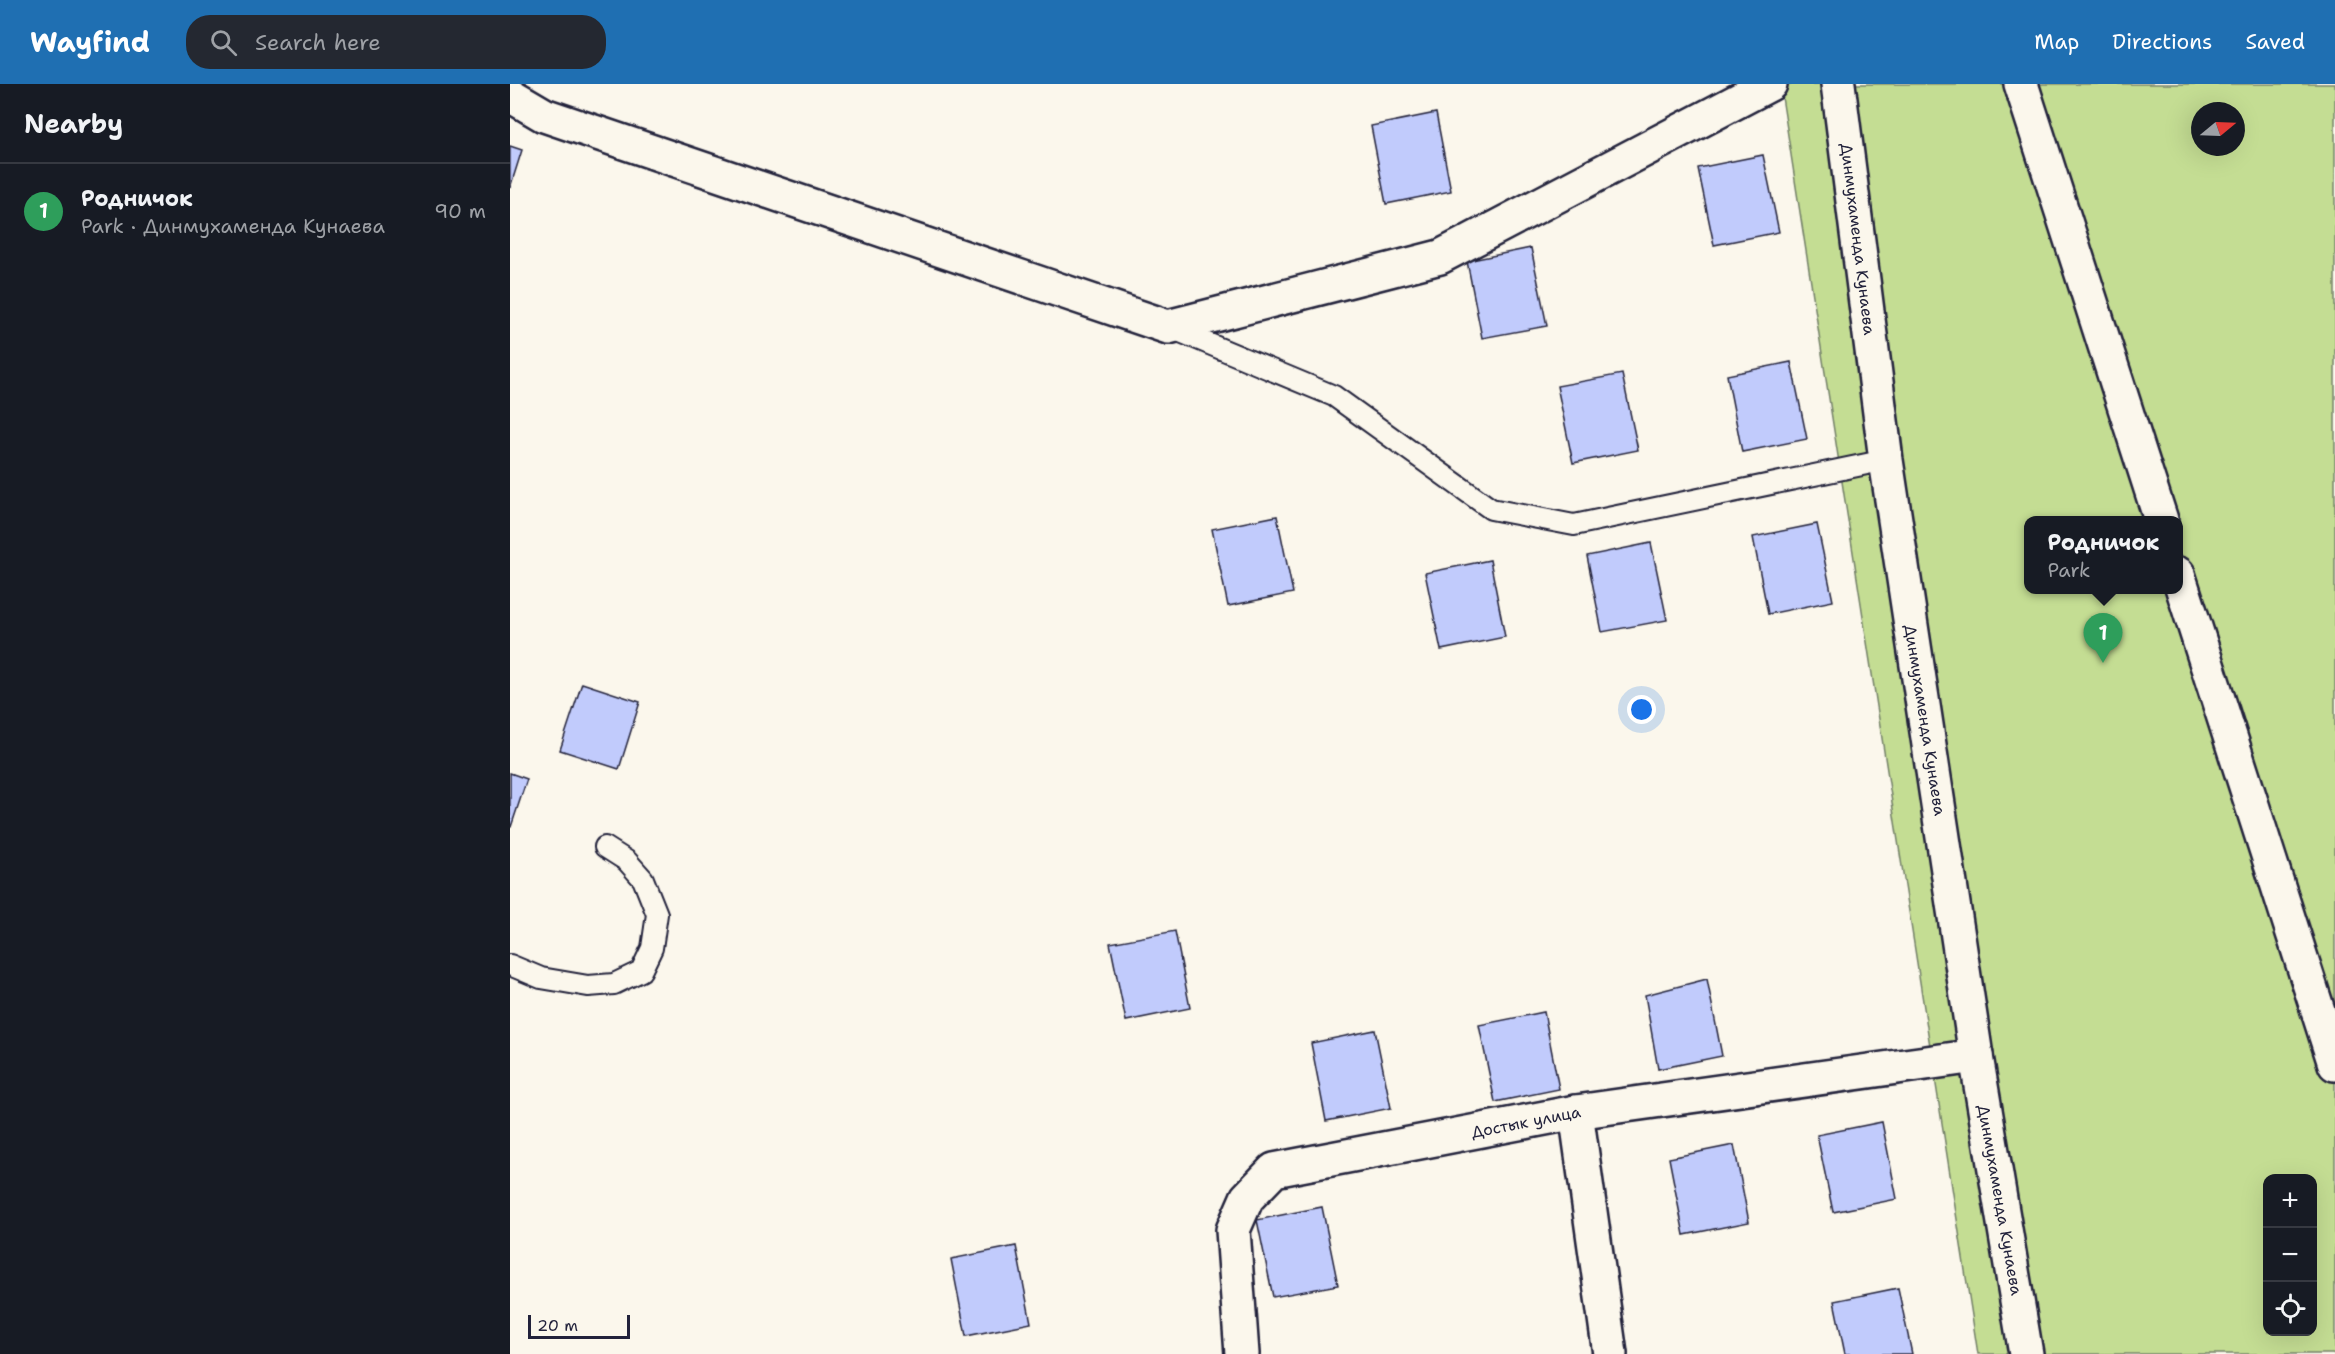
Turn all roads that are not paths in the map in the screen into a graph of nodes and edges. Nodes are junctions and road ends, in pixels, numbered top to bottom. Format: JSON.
{"nodes":[{"id":1,"x":1770,"y":84,"type":"edge"},
{"id":2,"x":1838,"y":84,"type":"edge"},
{"id":3,"x":2021,"y":84,"type":"edge"},
{"id":4,"x":510,"y":95,"type":"edge"},
{"id":5,"x":1168,"y":327,"type":"junction"},
{"id":6,"x":1886,"y":460,"type":"junction"},
{"id":7,"x":2160,"y":516,"type":"edge"},
{"id":8,"x":2183,"y":590,"type":"edge"},
{"id":9,"x":605,"y":847,"type":"dead end"},
{"id":10,"x":510,"y":965,"type":"edge"},
{"id":11,"x":1976,"y":1056,"type":"junction"},
{"id":12,"x":2335,"y":1064,"type":"edge"},
{"id":13,"x":1576,"y":1112,"type":"junction"},
{"id":14,"x":1242,"y":1354,"type":"edge"},
{"id":15,"x":1610,"y":1354,"type":"edge"},
{"id":16,"x":2026,"y":1354,"type":"edge"}],
"edges":[{"from":1,"to":5,"type":"street"},
{"from":2,"to":6,"type":"street","name":"Динмухаменда Кунаева"},
{"from":3,"to":7,"type":"street"},
{"from":4,"to":5,"type":"street"},
{"from":5,"to":6,"type":"lane"},
{"from":6,"to":11,"type":"street","name":"Динмухаменда Кунаева"},
{"from":8,"to":12,"type":"street"},
{"from":9,"to":10,"type":"lane"},
{"from":11,"to":13,"type":"street","name":"Достык улица"},
{"from":11,"to":16,"type":"street","name":"Динмухаменда Кунаева"},
{"from":13,"to":14,"type":"street","name":"Достык улица"},
{"from":13,"to":15,"type":"street"}]}
